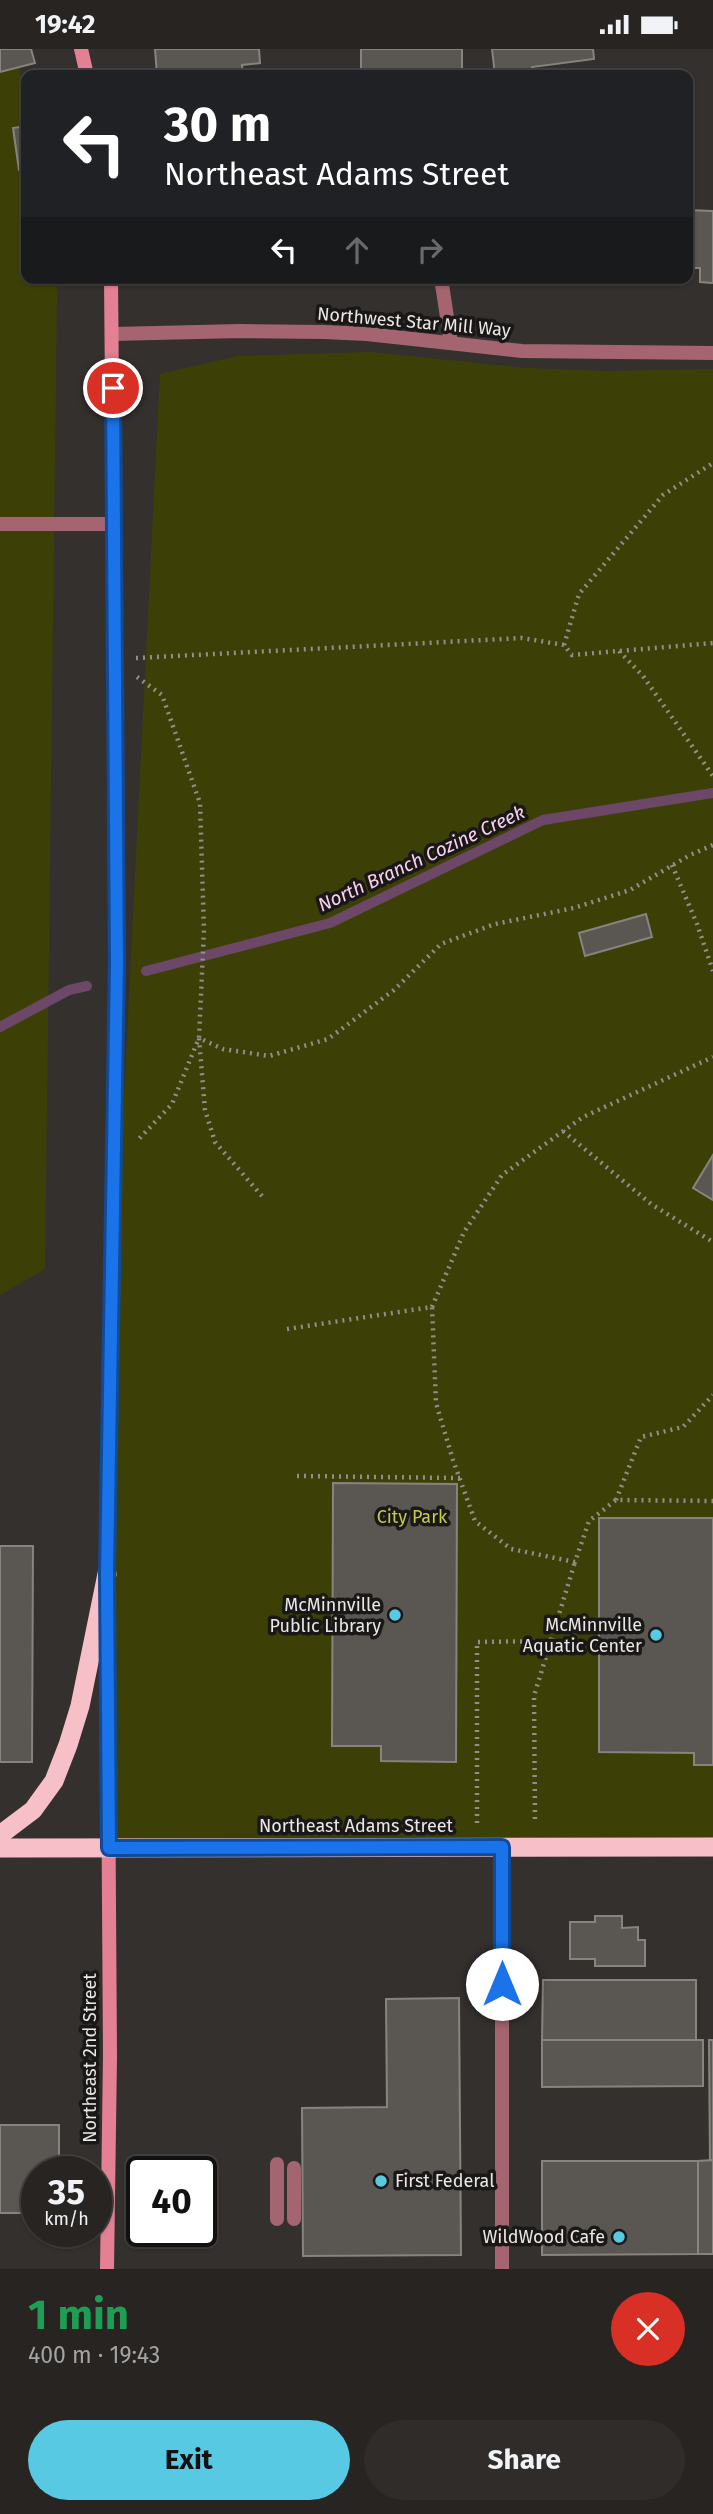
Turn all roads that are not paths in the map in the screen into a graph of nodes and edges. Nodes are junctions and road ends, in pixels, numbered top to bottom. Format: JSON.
{"nodes":[{"id":1,"x":81,"y":49,"type":"edge"},
{"id":2,"x":86,"y":70,"type":"edge"},
{"id":3,"x":111,"y":284,"type":"edge"},
{"id":4,"x":442,"y":284,"type":"edge"},
{"id":5,"x":112,"y":334,"type":"junction"},
{"id":6,"x":451,"y":344,"type":"junction"},
{"id":7,"x":713,"y":353,"type":"edge"},
{"id":8,"x":0,"y":524,"type":"edge"},
{"id":9,"x":113,"y":524,"type":"junction"},
{"id":10,"x":107,"y":1574,"type":"junction"},
{"id":11,"x":0,"y":1835,"type":"edge"},
{"id":12,"x":502,"y":1847,"type":"junction"},
{"id":13,"x":713,"y":1847,"type":"edge"},
{"id":14,"x":0,"y":1848,"type":"edge"},
{"id":15,"x":109,"y":1848,"type":"junction"},
{"id":16,"x":277,"y":2164,"type":"dead end"},
{"id":17,"x":294,"y":2168,"type":"dead end"},
{"id":18,"x":277,"y":2219,"type":"dead end"},
{"id":19,"x":294,"y":2219,"type":"dead end"},
{"id":20,"x":107,"y":2269,"type":"edge"},
{"id":21,"x":502,"y":2269,"type":"edge"}],
"edges":[{"from":1,"to":2,"type":"main road"},
{"from":3,"to":5,"type":"main road","name":"Northeast 2nd Street"},
{"from":4,"to":6,"type":"street"},
{"from":5,"to":6,"type":"street","name":"Northwest Star Mill Way"},
{"from":5,"to":9,"type":"main road","name":"Northeast 2nd Street"},
{"from":6,"to":7,"type":"street","name":"Northwest Star Mill Way"},
{"from":8,"to":9,"type":"street"},
{"from":9,"to":10,"type":"main road","name":"Northeast 2nd Street"},
{"from":10,"to":11,"type":"highway"},
{"from":10,"to":15,"type":"main road","name":"Northeast 2nd Street"},
{"from":12,"to":13,"type":"highway","name":"Northeast Adams Street"},
{"from":12,"to":15,"type":"highway","name":"Northeast Adams Street"},
{"from":12,"to":21,"type":"street"},
{"from":14,"to":15,"type":"highway","name":"Northeast Adams Street"},
{"from":15,"to":20,"type":"main road","name":"Northeast 2nd Street"},
{"from":16,"to":18,"type":"street"},
{"from":17,"to":19,"type":"street"}]}
